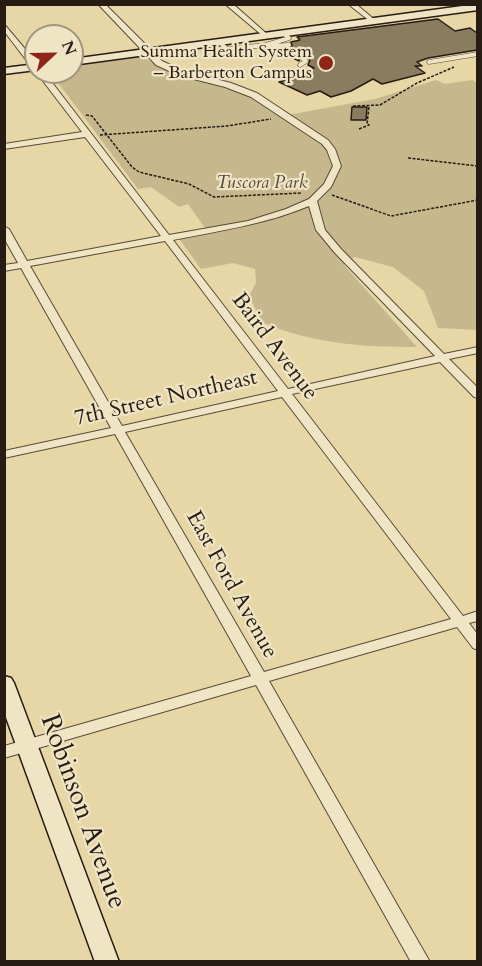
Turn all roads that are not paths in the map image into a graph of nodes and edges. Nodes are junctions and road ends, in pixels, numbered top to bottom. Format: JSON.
{"nodes":[{"id":1,"x":101,"y":4,"type":"edge"},
{"id":2,"x":228,"y":4,"type":"edge"},
{"id":3,"x":351,"y":4,"type":"edge"},
{"id":4,"x":475,"y":7,"type":"edge"},
{"id":5,"x":373,"y":21,"type":"junction"},
{"id":6,"x":4,"y":26,"type":"edge"},
{"id":7,"x":265,"y":35,"type":"junction"},
{"id":8,"x":288,"y":37,"type":"junction"},
{"id":9,"x":219,"y":42,"type":"junction"},
{"id":10,"x":260,"y":45,"type":"junction"},
{"id":11,"x":288,"y":45,"type":"dead end"},
{"id":12,"x":227,"y":50,"type":"junction"},
{"id":13,"x":146,"y":51,"type":"junction"},
{"id":14,"x":24,"y":52,"type":"edge"},
{"id":15,"x":290,"y":52,"type":"dead end"},
{"id":16,"x":276,"y":53,"type":"dead end"},
{"id":17,"x":477,"y":54,"type":"edge"},
{"id":18,"x":235,"y":58,"type":"dead end"},
{"id":19,"x":303,"y":59,"type":"dead end"},
{"id":20,"x":84,"y":60,"type":"edge"},
{"id":21,"x":429,"y":62,"type":"dead end"},
{"id":22,"x":300,"y":65,"type":"dead end"},
{"id":23,"x":24,"y":68,"type":"edge"},
{"id":24,"x":4,"y":71,"type":"edge"},
{"id":25,"x":49,"y":84,"type":"edge"},
{"id":26,"x":88,"y":135,"type":"junction"},
{"id":27,"x":4,"y":147,"type":"edge"},
{"id":28,"x":312,"y":201,"type":"junction"},
{"id":29,"x":4,"y":229,"type":"edge"},
{"id":30,"x":166,"y":238,"type":"junction"},
{"id":31,"x":24,"y":264,"type":"junction"},
{"id":32,"x":4,"y":268,"type":"edge"},
{"id":33,"x":477,"y":350,"type":"edge"},
{"id":34,"x":441,"y":357,"type":"junction"},
{"id":35,"x":284,"y":393,"type":"junction"},
{"id":36,"x":477,"y":394,"type":"edge"},
{"id":37,"x":119,"y":430,"type":"junction"},
{"id":38,"x":4,"y":455,"type":"edge"},
{"id":39,"x":477,"y":616,"type":"edge"},
{"id":40,"x":459,"y":621,"type":"junction"},
{"id":41,"x":477,"y":645,"type":"edge"},
{"id":42,"x":259,"y":679,"type":"junction"},
{"id":43,"x":4,"y":683,"type":"edge"},
{"id":44,"x":28,"y":745,"type":"junction"},
{"id":45,"x":4,"y":752,"type":"edge"},
{"id":46,"x":107,"y":962,"type":"edge"},
{"id":47,"x":421,"y":962,"type":"edge"}],
"edges":[{"from":1,"to":13,"type":"street"},
{"from":2,"to":7,"type":"street"},
{"from":3,"to":5,"type":"street"},
{"from":4,"to":5,"type":"main road"},
{"from":5,"to":8,"type":"main road"},
{"from":6,"to":14,"type":"street"},
{"from":7,"to":8,"type":"main road"},
{"from":7,"to":9,"type":"main road"},
{"from":8,"to":10,"type":"lane"},
{"from":9,"to":12,"type":"lane"},
{"from":9,"to":13,"type":"main road"},
{"from":10,"to":11,"type":"lane"},
{"from":10,"to":12,"type":"lane"},
{"from":12,"to":18,"type":"lane"},
{"from":13,"to":20,"type":"main road"},
{"from":13,"to":28,"type":"street"},
{"from":15,"to":16,"type":"lane"},
{"from":17,"to":21,"type":"lane"},
{"from":19,"to":22,"type":"lane"},
{"from":23,"to":24,"type":"main road"},
{"from":25,"to":26,"type":"street","name":"Baird Avenue"},
{"from":26,"to":27,"type":"street"},
{"from":26,"to":30,"type":"street","name":"Baird Avenue"},
{"from":28,"to":30,"type":"street"},
{"from":28,"to":34,"type":"street"},
{"from":29,"to":31,"type":"street","name":"East Ford Avenue"},
{"from":30,"to":31,"type":"street"},
{"from":30,"to":35,"type":"street","name":"Baird Avenue"},
{"from":31,"to":32,"type":"street"},
{"from":31,"to":37,"type":"street","name":"East Ford Avenue"},
{"from":33,"to":34,"type":"street","name":"7th Street Northeast"},
{"from":34,"to":35,"type":"street","name":"7th Street Northeast"},
{"from":34,"to":36,"type":"street"},
{"from":35,"to":37,"type":"street","name":"7th Street Northeast"},
{"from":35,"to":40,"type":"street","name":"Baird Avenue"},
{"from":37,"to":38,"type":"street","name":"7th Street Northeast"},
{"from":37,"to":42,"type":"street","name":"East Ford Avenue"},
{"from":39,"to":40,"type":"street"},
{"from":40,"to":41,"type":"street","name":"Baird Avenue"},
{"from":40,"to":42,"type":"street"},
{"from":42,"to":44,"type":"street"},
{"from":42,"to":47,"type":"street","name":"East Ford Avenue"},
{"from":43,"to":44,"type":"main road","name":"Robinson Avenue"},
{"from":44,"to":45,"type":"street"},
{"from":44,"to":46,"type":"main road","name":"Robinson Avenue"}]}
